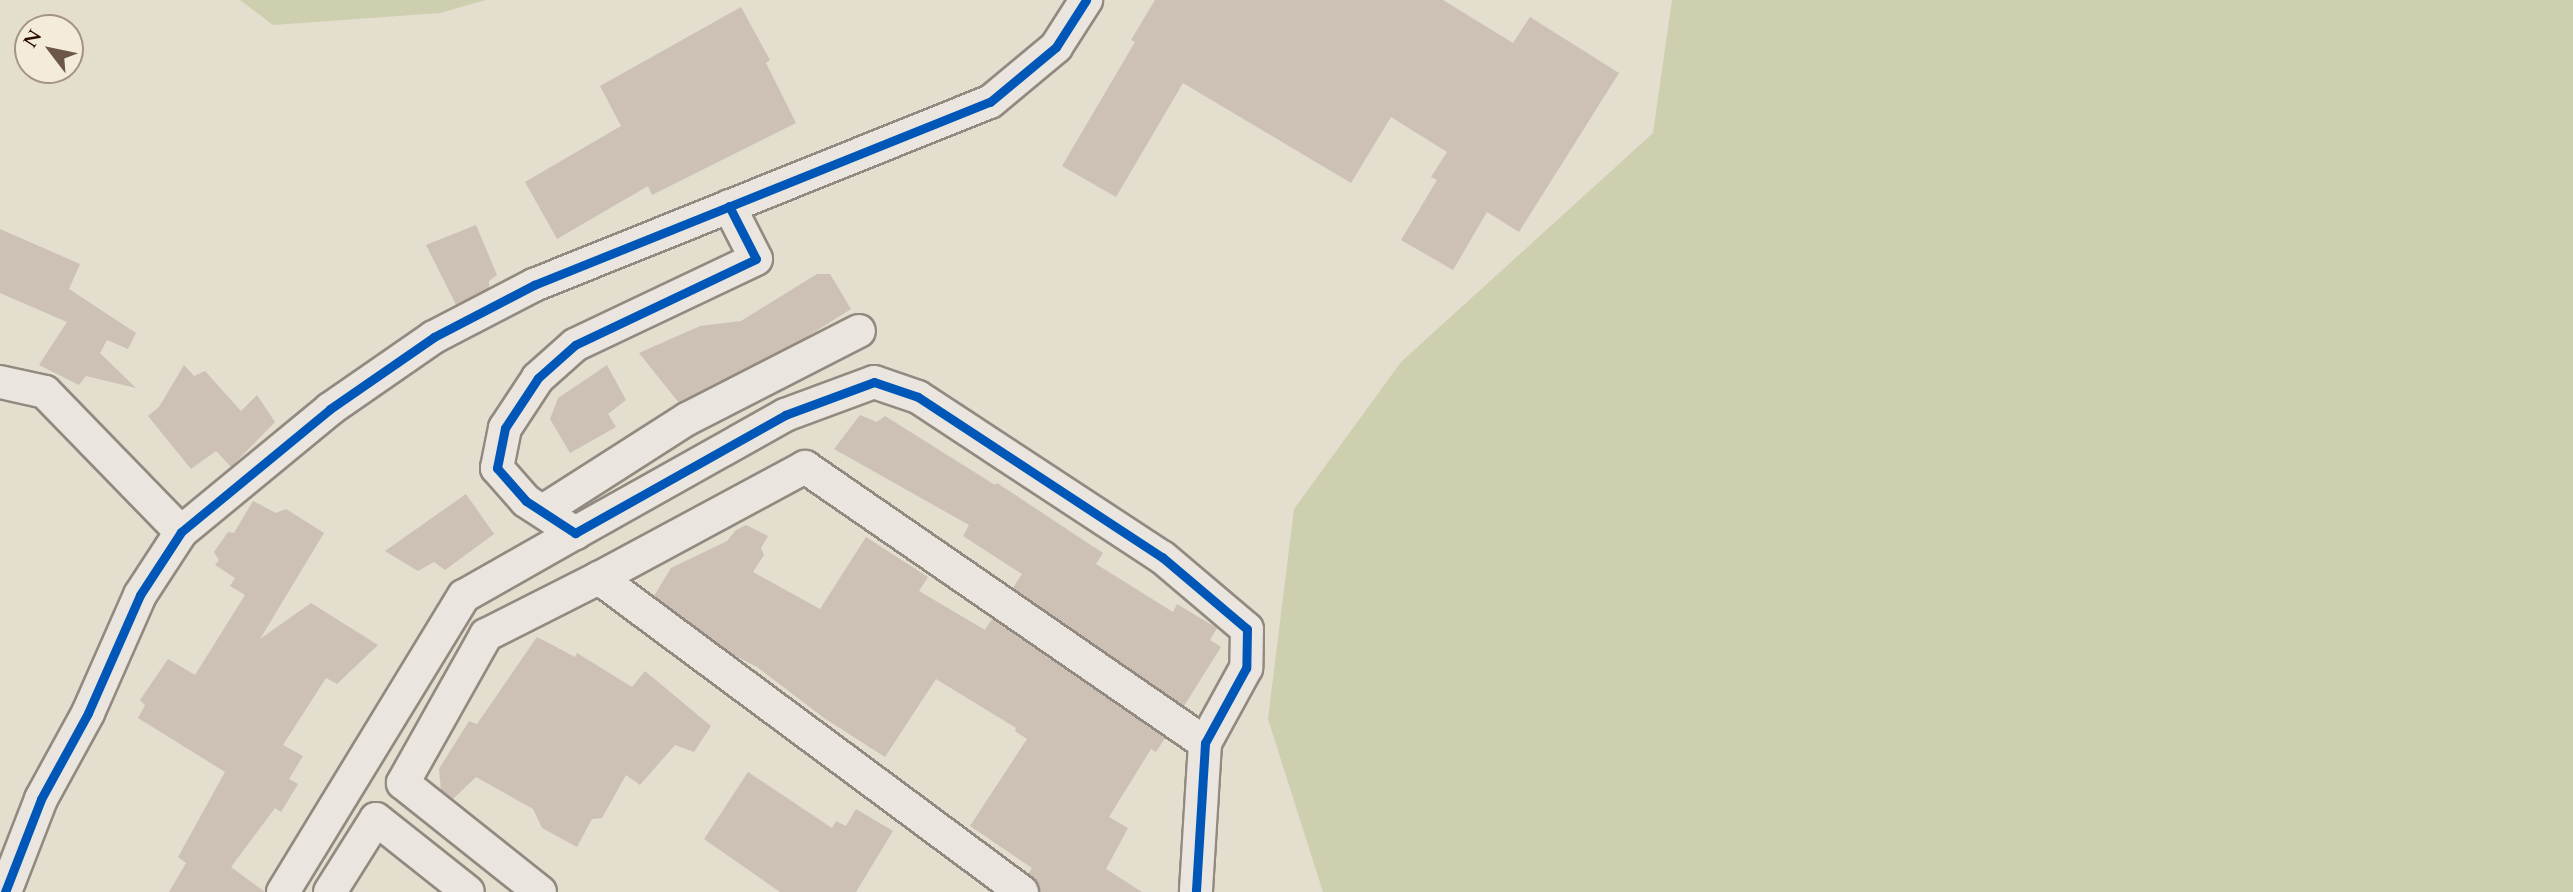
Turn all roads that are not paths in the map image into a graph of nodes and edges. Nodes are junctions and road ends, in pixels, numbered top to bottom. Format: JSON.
{"nodes":[{"id":1,"x":1086,"y":0,"type":"edge"},
{"id":2,"x":729,"y":206,"type":"junction"},
{"id":3,"x":859,"y":331,"type":"dead end"},
{"id":4,"x":0,"y":382,"type":"edge"},
{"id":5,"x":543,"y":512,"type":"junction"},
{"id":6,"x":181,"y":532,"type":"junction"},
{"id":7,"x":575,"y":533,"type":"junction"},
{"id":8,"x":599,"y":578,"type":"junction"},
{"id":9,"x":1205,"y":743,"type":"junction"},
{"id":10,"x":5,"y":892,"type":"edge"},
{"id":11,"x":283,"y":892,"type":"edge"},
{"id":12,"x":330,"y":892,"type":"edge"},
{"id":13,"x":468,"y":892,"type":"edge"},
{"id":14,"x":540,"y":892,"type":"edge"},
{"id":15,"x":1022,"y":892,"type":"edge"},
{"id":16,"x":1196,"y":892,"type":"edge"}],
"edges":[{"from":1,"to":2,"type":"street"},
{"from":2,"to":5,"type":"street"},
{"from":2,"to":6,"type":"street"},
{"from":3,"to":5,"type":"street"},
{"from":4,"to":6,"type":"street"},
{"from":5,"to":7,"type":"street"},
{"from":6,"to":10,"type":"street"},
{"from":7,"to":9,"type":"street"},
{"from":7,"to":11,"type":"street"},
{"from":8,"to":9,"type":"street"},
{"from":8,"to":14,"type":"street"},
{"from":8,"to":15,"type":"street"},
{"from":9,"to":16,"type":"street"},
{"from":12,"to":13,"type":"street"}]}
